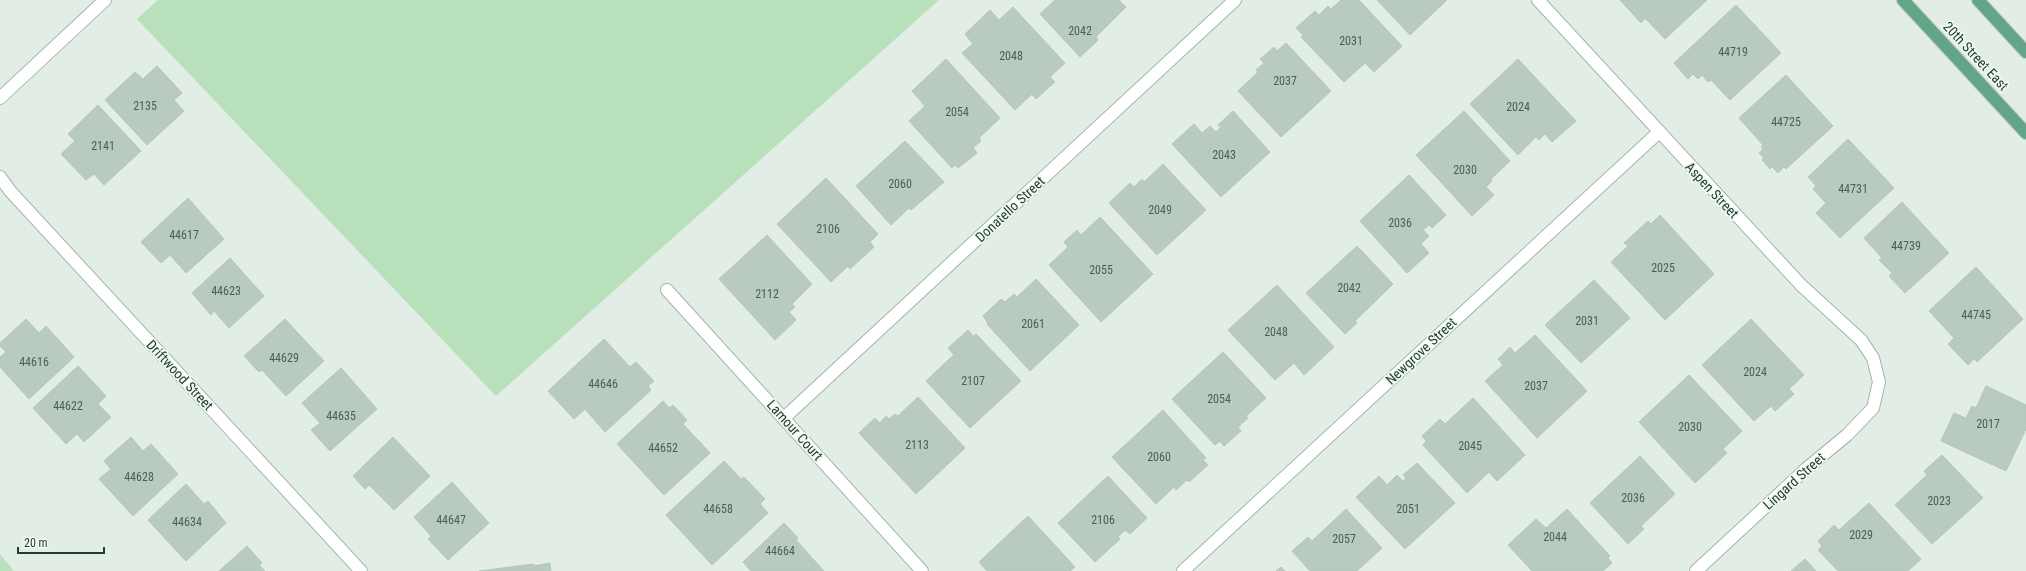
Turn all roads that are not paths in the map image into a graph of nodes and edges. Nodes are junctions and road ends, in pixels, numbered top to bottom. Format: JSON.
{"nodes":[{"id":1,"x":105,"y":0,"type":"edge"},
{"id":2,"x":1235,"y":0,"type":"edge"},
{"id":3,"x":1538,"y":0,"type":"edge"},
{"id":4,"x":1903,"y":0,"type":"edge"},
{"id":5,"x":1978,"y":0,"type":"edge"},
{"id":6,"x":2026,"y":52,"type":"edge"},
{"id":7,"x":0,"y":98,"type":"edge"},
{"id":8,"x":1659,"y":132,"type":"junction"},
{"id":9,"x":2026,"y":132,"type":"edge"},
{"id":10,"x":0,"y":177,"type":"edge"},
{"id":11,"x":667,"y":290,"type":"dead end"},
{"id":12,"x":1880,"y":382,"type":"joint"},
{"id":13,"x":784,"y":418,"type":"junction"},
{"id":14,"x":361,"y":571,"type":"edge"},
{"id":15,"x":922,"y":571,"type":"edge"},
{"id":16,"x":1183,"y":571,"type":"edge"},
{"id":17,"x":1696,"y":571,"type":"edge"}],
"edges":[{"from":1,"to":7,"type":"street"},
{"from":2,"to":13,"type":"street","name":"Donatello Street"},
{"from":3,"to":8,"type":"street","name":"Aspen Street"},
{"from":4,"to":9,"type":"main road","name":"20th Street East"},
{"from":5,"to":6,"type":"main road"},
{"from":8,"to":12,"type":"street","name":"Aspen Street"},
{"from":8,"to":16,"type":"street","name":"Newgrove Street"},
{"from":10,"to":14,"type":"street","name":"Driftwood Street"},
{"from":11,"to":13,"type":"street","name":"Lamour Court"},
{"from":12,"to":17,"type":"street","name":"Lingard Street"},
{"from":13,"to":15,"type":"street","name":"Lamour Court"}]}
